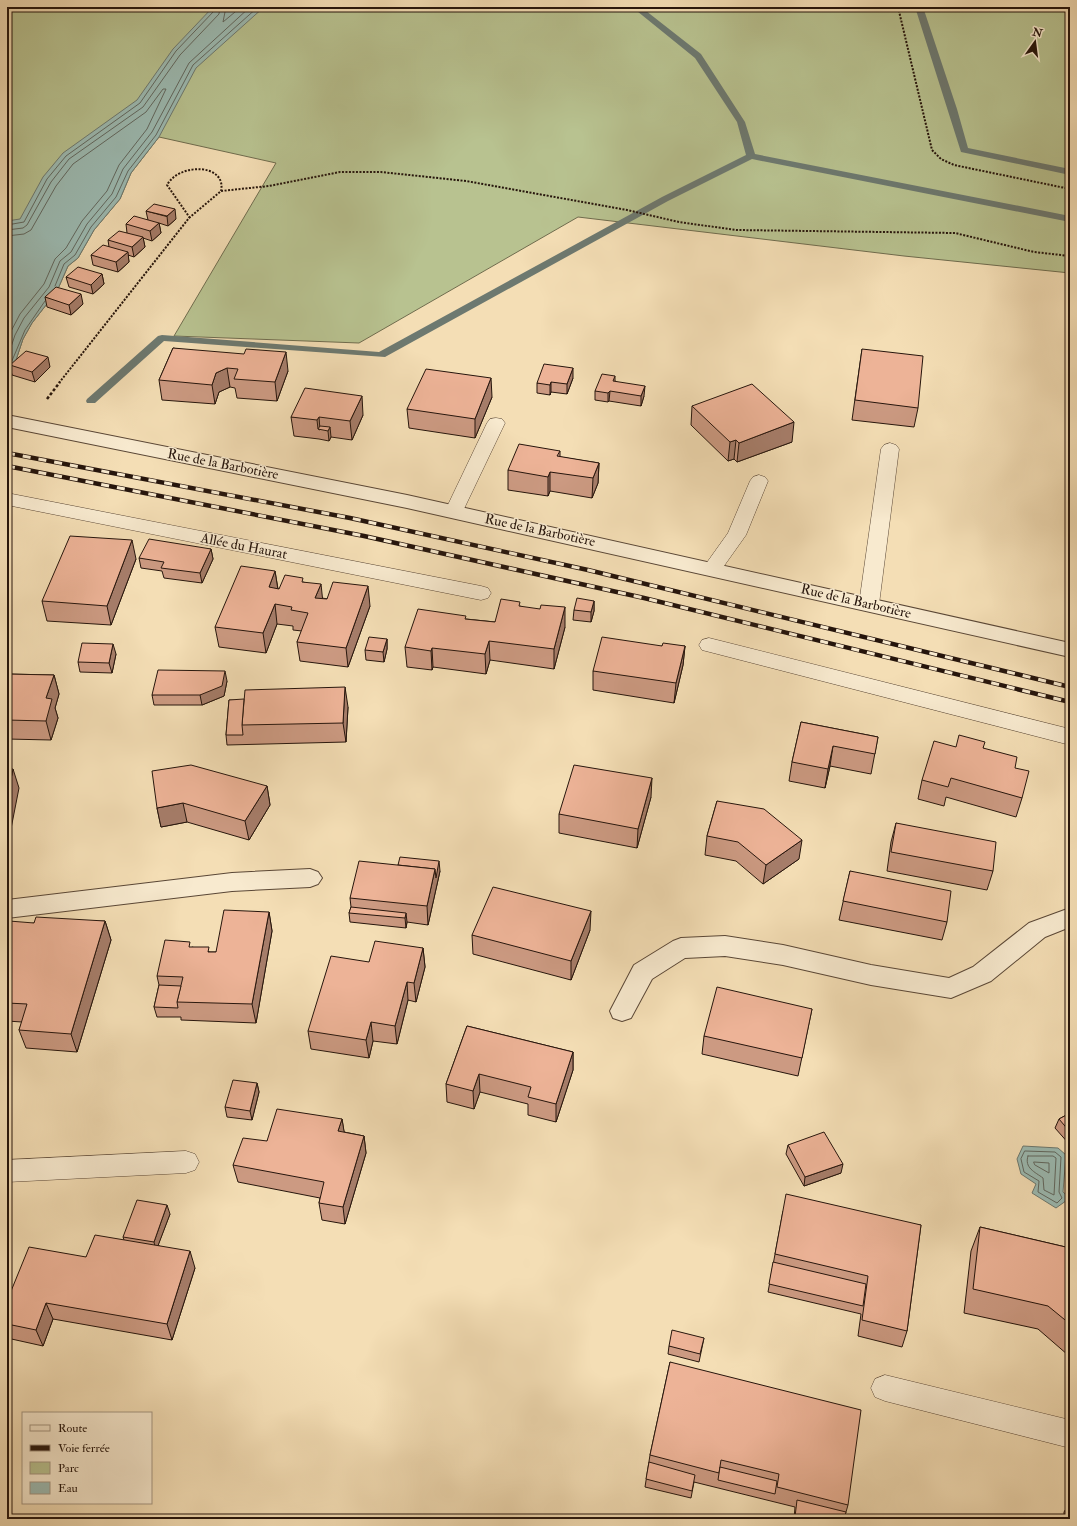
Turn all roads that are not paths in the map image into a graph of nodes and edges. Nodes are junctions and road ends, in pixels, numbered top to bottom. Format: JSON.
{"nodes":[{"id":1,"x":12,"y":422,"type":"edge"},
{"id":2,"x":496,"y":423,"type":"dead end"},
{"id":3,"x":890,"y":449,"type":"dead end"},
{"id":4,"x":759,"y":481,"type":"dead end"},
{"id":5,"x":7,"y":499,"type":"edge"},
{"id":6,"x":454,"y":511,"type":"junction"},
{"id":7,"x":712,"y":568,"type":"junction"},
{"id":8,"x":480,"y":592,"type":"dead end"},
{"id":9,"x":869,"y":604,"type":"junction"},
{"id":10,"x":709,"y":645,"type":"dead end"},
{"id":11,"x":1070,"y":650,"type":"edge"},
{"id":12,"x":1070,"y":737,"type":"edge"},
{"id":13,"x":310,"y":878,"type":"dead end"},
{"id":14,"x":7,"y":909,"type":"edge"},
{"id":15,"x":1070,"y":917,"type":"edge"},
{"id":16,"x":622,"y":1011,"type":"dead end"},
{"id":17,"x":186,"y":1162,"type":"dead end"},
{"id":18,"x":7,"y":1171,"type":"edge"},
{"id":19,"x":885,"y":1388,"type":"dead end"},
{"id":20,"x":1070,"y":1434,"type":"edge"}],
"edges":[{"from":1,"to":6,"type":"street","name":"Rue de la Barbotière"},
{"from":2,"to":6,"type":"lane"},
{"from":3,"to":9,"type":"lane"},
{"from":4,"to":7,"type":"lane"},
{"from":5,"to":8,"type":"lane","name":"Allée du Haurat"},
{"from":6,"to":7,"type":"street","name":"Rue de la Barbotière"},
{"from":7,"to":9,"type":"street","name":"Rue de la Barbotière"},
{"from":9,"to":11,"type":"street","name":"Rue de la Barbotière"},
{"from":10,"to":12,"type":"lane"},
{"from":13,"to":14,"type":"street"},
{"from":15,"to":16,"type":"street"},
{"from":17,"to":18,"type":"lane"},
{"from":19,"to":20,"type":"lane"}]}
